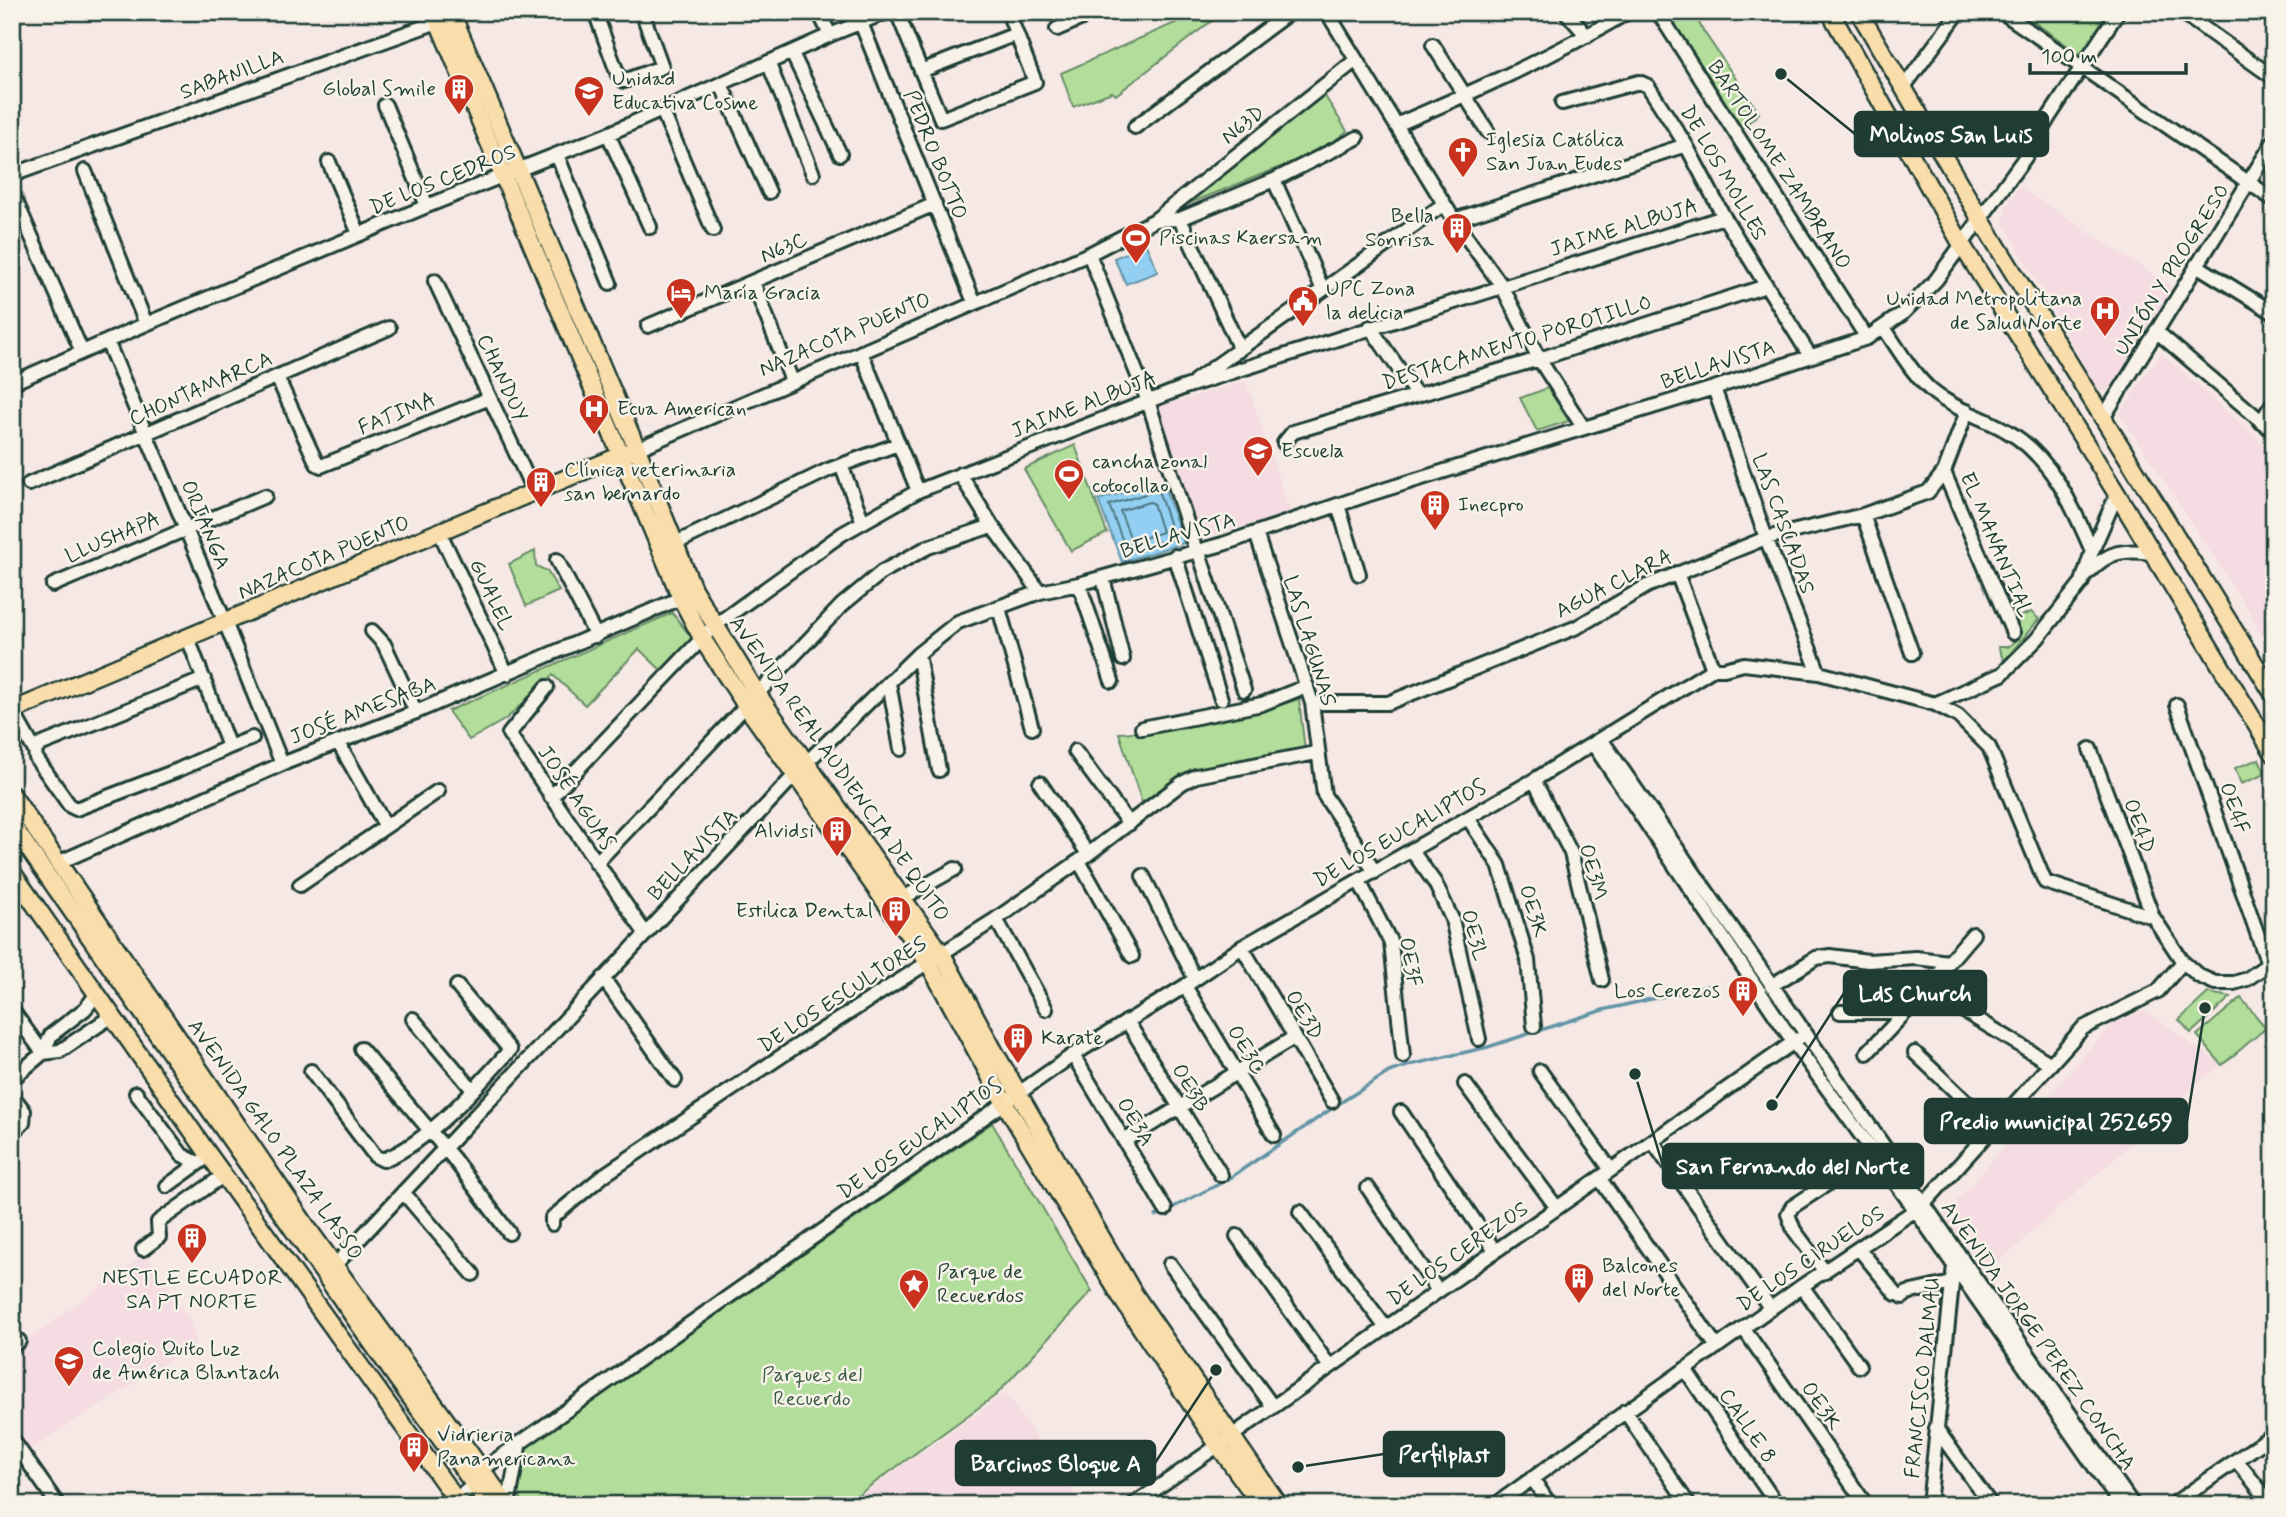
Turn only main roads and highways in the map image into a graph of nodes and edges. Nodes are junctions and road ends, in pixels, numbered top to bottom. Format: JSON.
{"nodes":[{"id":1,"x":1829,"y":12,"type":"edge"},
{"id":2,"x":1859,"y":12,"type":"edge"},
{"id":3,"x":448,"y":15,"type":"edge"},
{"id":4,"x":637,"y":449,"type":"junction"},
{"id":5,"x":620,"y":455,"type":"junction"},
{"id":6,"x":155,"y":653,"type":"junction"},
{"id":7,"x":2274,"y":695,"type":"edge"},
{"id":8,"x":12,"y":702,"type":"edge"},
{"id":9,"x":14,"y":717,"type":"edge"},
{"id":10,"x":2274,"y":754,"type":"edge"},
{"id":11,"x":12,"y":795,"type":"edge"},
{"id":12,"x":12,"y":808,"type":"edge"},
{"id":13,"x":12,"y":825,"type":"edge"},
{"id":14,"x":12,"y":841,"type":"edge"},
{"id":15,"x":12,"y":872,"type":"edge"},
{"id":16,"x":20,"y":895,"type":"edge"},
{"id":17,"x":100,"y":921,"type":"junction"},
{"id":18,"x":935,"y":958,"type":"junction"},
{"id":19,"x":1225,"y":1441,"type":"junction"},
{"id":20,"x":461,"y":1497,"type":"edge"},
{"id":21,"x":476,"y":1505,"type":"edge"},
{"id":22,"x":489,"y":1505,"type":"edge"},
{"id":23,"x":508,"y":1505,"type":"edge"},
{"id":24,"x":1261,"y":1505,"type":"edge"},
{"id":25,"x":1279,"y":1505,"type":"edge"}],
"edges":[{"from":1,"to":10,"type":"main road"},
{"from":2,"to":7,"type":"main road"},
{"from":3,"to":4,"type":"main road","name":"AVENIDA REAL AUDIENCIA DE QUITO"},
{"from":3,"to":5,"type":"main road","name":"AVENIDA REAL AUDIENCIA DE QUITO"},
{"from":4,"to":5,"type":"main road","name":"NAZACOTA PUENTO"},
{"from":4,"to":18,"type":"main road","name":"AVENIDA REAL AUDIENCIA DE QUITO"},
{"from":5,"to":6,"type":"main road","name":"NAZACOTA PUENTO"},
{"from":5,"to":18,"type":"main road","name":"AVENIDA REAL AUDIENCIA DE QUITO"},
{"from":6,"to":8,"type":"main road","name":"NAZACOTA PUENTO"},
{"from":6,"to":9,"type":"main road"},
{"from":11,"to":17,"type":"main road","name":"AVENIDA GALO PLAZA LASSO"},
{"from":12,"to":17,"type":"main road"},
{"from":13,"to":20,"type":"main road","name":"AVENIDA GALO PLAZA LASSO"},
{"from":14,"to":20,"type":"main road","name":"AVENIDA GALO PLAZA LASSO"},
{"from":15,"to":16,"type":"main road","name":"AVENIDA GALO PLAZA LASSO"},
{"from":16,"to":20,"type":"main road","name":"AVENIDA GALO PLAZA LASSO"},
{"from":17,"to":23,"type":"main road","name":"AVENIDA GALO PLAZA LASSO"},
{"from":18,"to":19,"type":"main road","name":"AVENIDA REAL AUDIENCIA DE QUITO"},
{"from":19,"to":24,"type":"main road","name":"AVENIDA REAL AUDIENCIA DE QUITO"},
{"from":19,"to":25,"type":"main road","name":"AVENIDA REAL AUDIENCIA DE QUITO"},
{"from":20,"to":21,"type":"main road","name":"AVENIDA GALO PLAZA LASSO"},
{"from":20,"to":22,"type":"main road","name":"AVENIDA GALO PLAZA LASSO"}]}
